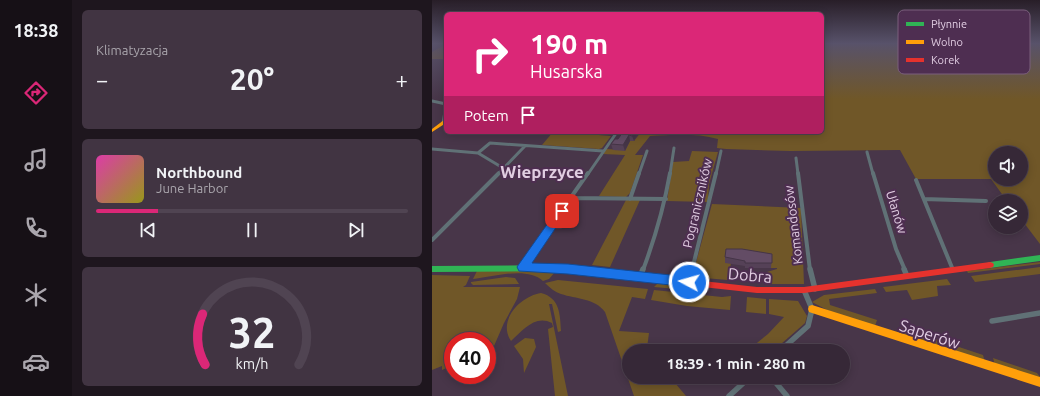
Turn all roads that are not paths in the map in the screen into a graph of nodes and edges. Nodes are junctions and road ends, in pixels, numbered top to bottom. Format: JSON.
{"nodes":[{"id":1,"x":432,"y":102,"type":"edge"},
{"id":2,"x":444,"y":105,"type":"edge"},
{"id":3,"x":444,"y":119,"type":"edge"},
{"id":4,"x":432,"y":131,"type":"edge"},
{"id":5,"x":616,"y":134,"type":"edge"},
{"id":6,"x":525,"y":146,"type":"junction"},
{"id":7,"x":674,"y":148,"type":"dead end"},
{"id":8,"x":432,"y":149,"type":"edge"},
{"id":9,"x":603,"y":151,"type":"junction"},
{"id":10,"x":647,"y":151,"type":"dead end"},
{"id":11,"x":721,"y":151,"type":"dead end"},
{"id":12,"x":478,"y":152,"type":"junction"},
{"id":13,"x":867,"y":152,"type":"dead end"},
{"id":14,"x":796,"y":158,"type":"dead end"},
{"id":15,"x":503,"y":168,"type":"junction"},
{"id":16,"x":916,"y":180,"type":"dead end"},
{"id":17,"x":571,"y":198,"type":"junction"},
{"id":18,"x":666,"y":198,"type":"junction"},
{"id":19,"x":630,"y":199,"type":"junction"},
{"id":20,"x":924,"y":199,"type":"junction"},
{"id":21,"x":986,"y":201,"type":"dead end"},
{"id":22,"x":432,"y":240,"type":"edge"},
{"id":23,"x":1040,"y":258,"type":"edge"},
{"id":24,"x":522,"y":267,"type":"junction"},
{"id":25,"x":432,"y":269,"type":"edge"},
{"id":26,"x":953,"y":270,"type":"junction"},
{"id":27,"x":907,"y":276,"type":"junction"},
{"id":28,"x":640,"y":277,"type":"junction"},
{"id":29,"x":689,"y":282,"type":"junction"},
{"id":30,"x":815,"y":289,"type":"junction"},
{"id":31,"x":804,"y":290,"type":"junction"},
{"id":32,"x":812,"y":309,"type":"junction"},
{"id":33,"x":1040,"y":313,"type":"edge"},
{"id":34,"x":992,"y":321,"type":"dead end"},
{"id":35,"x":788,"y":344,"type":"edge"},
{"id":36,"x":1040,"y":382,"type":"edge"},
{"id":37,"x":742,"y":384,"type":"edge"},
{"id":38,"x":777,"y":384,"type":"edge"},
{"id":39,"x":729,"y":396,"type":"edge"},
{"id":40,"x":787,"y":396,"type":"edge"}],
"edges":[{"from":1,"to":2,"type":"street"},
{"from":3,"to":4,"type":"street"},
{"from":5,"to":9,"type":"street"},
{"from":6,"to":9,"type":"street"},
{"from":6,"to":12,"type":"street"},
{"from":6,"to":15,"type":"street"},
{"from":7,"to":18,"type":"street"},
{"from":8,"to":12,"type":"street"},
{"from":9,"to":17,"type":"street"},
{"from":10,"to":19,"type":"street"},
{"from":11,"to":29,"type":"street","name":"Pograniczników"},
{"from":12,"to":15,"type":"street"},
{"from":13,"to":27,"type":"street","name":"Ułanów"},
{"from":14,"to":30,"type":"street","name":"Komandosów"},
{"from":15,"to":22,"type":"street"},
{"from":16,"to":20,"type":"street"},
{"from":17,"to":19,"type":"street"},
{"from":17,"to":24,"type":"street"},
{"from":18,"to":19,"type":"street"},
{"from":18,"to":28,"type":"street"},
{"from":20,"to":21,"type":"street"},
{"from":20,"to":26,"type":"street"},
{"from":23,"to":26,"type":"street","name":"Dobra"},
{"from":24,"to":25,"type":"street","name":"Dobra"},
{"from":24,"to":28,"type":"street","name":"Dobra"},
{"from":26,"to":27,"type":"street","name":"Dobra"},
{"from":27,"to":30,"type":"street","name":"Dobra"},
{"from":28,"to":29,"type":"street","name":"Dobra"},
{"from":29,"to":31,"type":"street","name":"Dobra"},
{"from":30,"to":31,"type":"street","name":"Dobra"},
{"from":31,"to":32,"type":"street"},
{"from":32,"to":35,"type":"street"},
{"from":32,"to":36,"type":"street","name":"Saperów"},
{"from":33,"to":34,"type":"street"},
{"from":37,"to":39,"type":"street"},
{"from":38,"to":40,"type":"street"}]}
